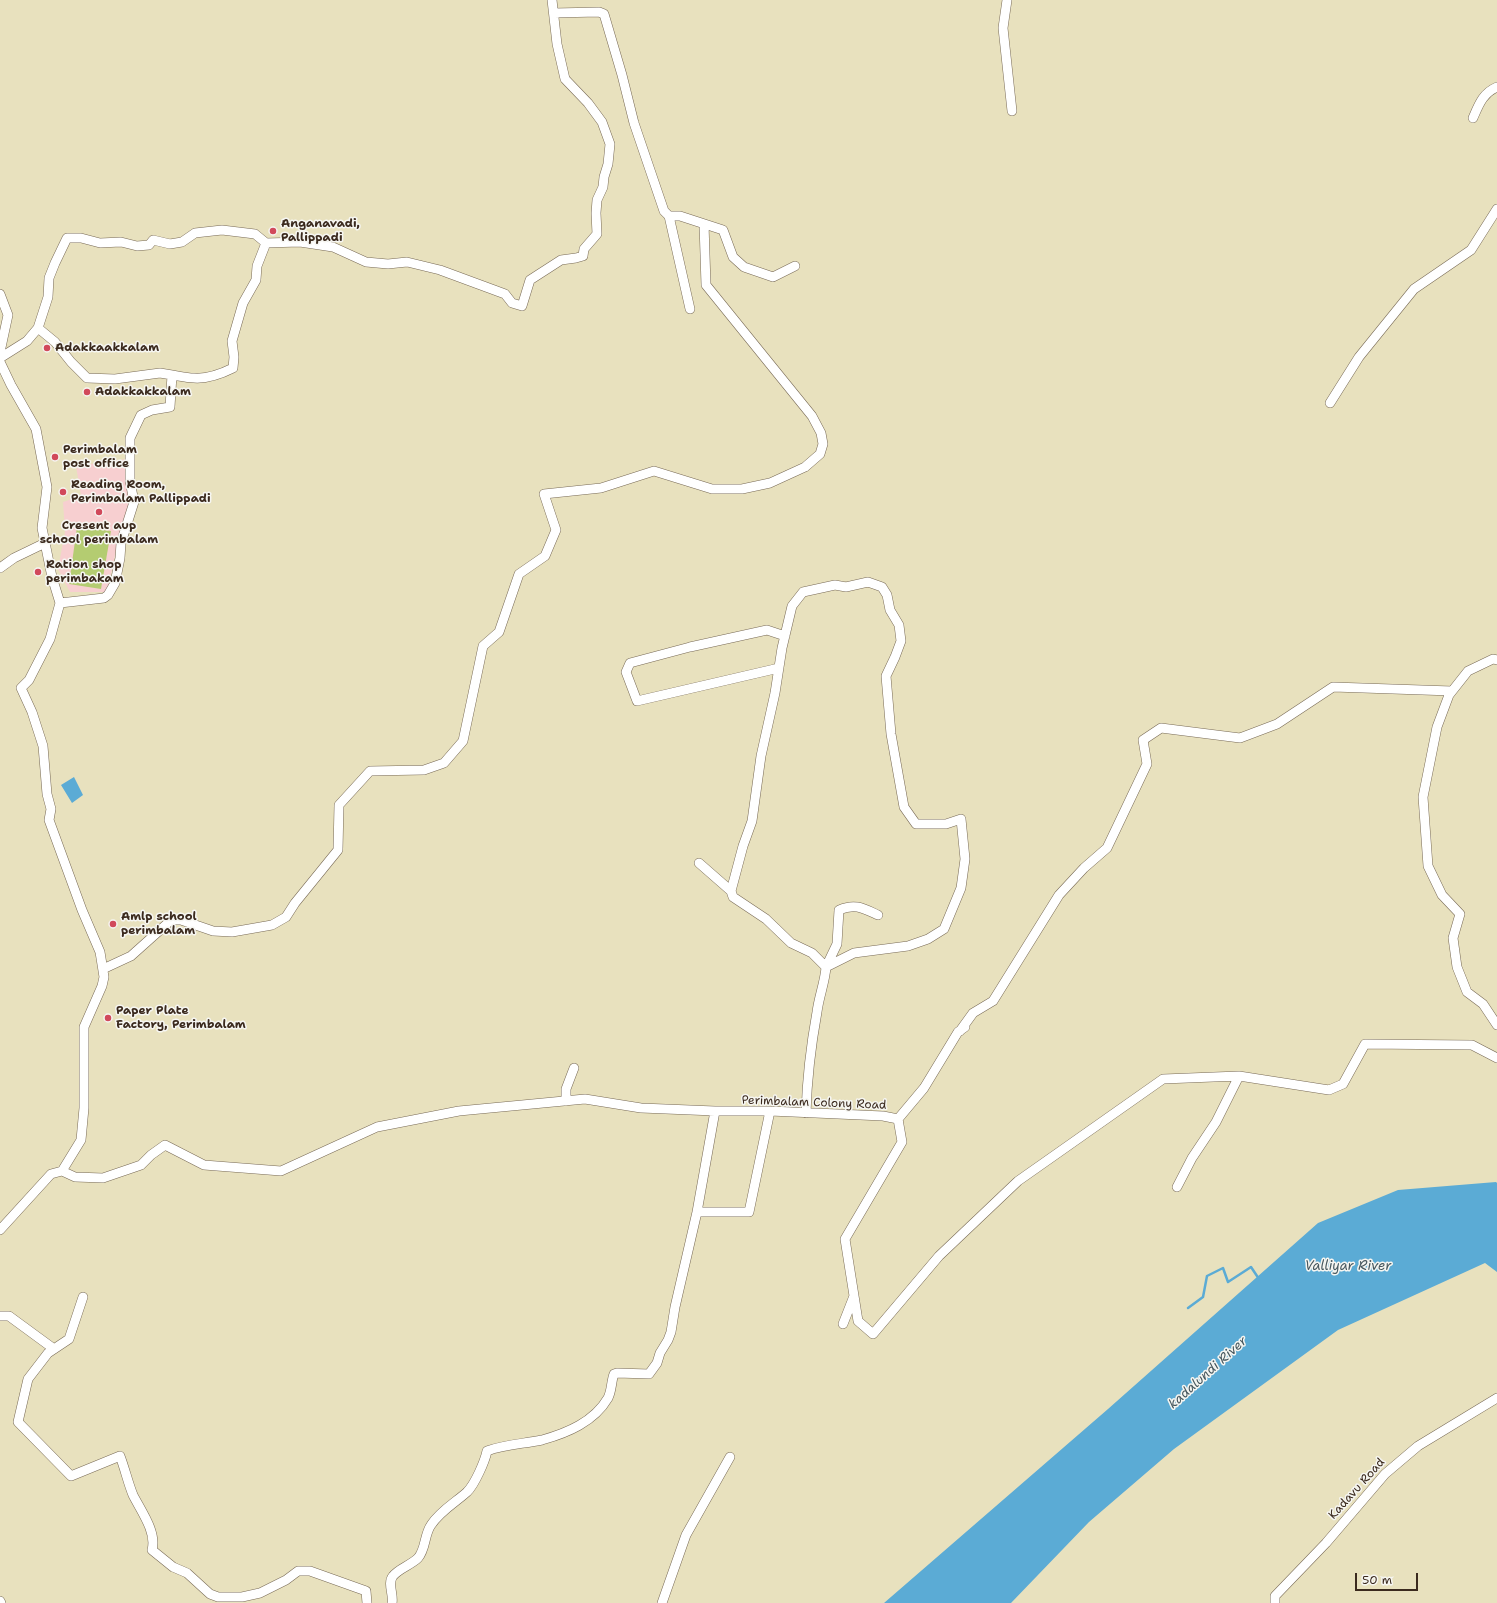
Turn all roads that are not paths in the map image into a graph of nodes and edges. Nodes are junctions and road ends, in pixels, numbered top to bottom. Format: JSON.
{"nodes":[{"id":1,"x":552,"y":0,"type":"edge"},
{"id":2,"x":1007,"y":0,"type":"edge"},
{"id":3,"x":554,"y":13,"type":"junction"},
{"id":4,"x":1497,"y":87,"type":"edge"},
{"id":5,"x":1012,"y":111,"type":"dead end"},
{"id":6,"x":1473,"y":118,"type":"dead end"},
{"id":7,"x":1497,"y":209,"type":"edge"},
{"id":8,"x":668,"y":216,"type":"junction"},
{"id":9,"x":704,"y":224,"type":"junction"},
{"id":10,"x":266,"y":243,"type":"junction"},
{"id":11,"x":795,"y":266,"type":"dead end"},
{"id":12,"x":0,"y":294,"type":"edge"},
{"id":13,"x":690,"y":309,"type":"dead end"},
{"id":14,"x":38,"y":328,"type":"junction"},
{"id":15,"x":0,"y":352,"type":"edge"},
{"id":16,"x":0,"y":358,"type":"edge"},
{"id":17,"x":0,"y":362,"type":"edge"},
{"id":18,"x":172,"y":375,"type":"junction"},
{"id":19,"x":1330,"y":404,"type":"dead end"},
{"id":20,"x":45,"y":543,"type":"junction"},
{"id":21,"x":0,"y":568,"type":"edge"},
{"id":22,"x":60,"y":603,"type":"junction"},
{"id":23,"x":785,"y":636,"type":"junction"},
{"id":24,"x":1497,"y":660,"type":"edge"},
{"id":25,"x":779,"y":668,"type":"junction"},
{"id":26,"x":1452,"y":691,"type":"junction"},
{"id":27,"x":699,"y":863,"type":"dead end"},
{"id":28,"x":731,"y":891,"type":"junction"},
{"id":29,"x":878,"y":915,"type":"dead end"},
{"id":30,"x":826,"y":967,"type":"junction"},
{"id":31,"x":103,"y":969,"type":"junction"},
{"id":32,"x":969,"y":1024,"type":"dead end"},
{"id":33,"x":1497,"y":1026,"type":"edge"},
{"id":34,"x":960,"y":1030,"type":"junction"},
{"id":35,"x":1497,"y":1058,"type":"edge"},
{"id":36,"x":574,"y":1068,"type":"dead end"},
{"id":37,"x":1239,"y":1076,"type":"junction"},
{"id":38,"x":566,"y":1101,"type":"junction"},
{"id":39,"x":715,"y":1111,"type":"junction"},
{"id":40,"x":770,"y":1111,"type":"junction"},
{"id":41,"x":806,"y":1113,"type":"junction"},
{"id":42,"x":898,"y":1119,"type":"junction"},
{"id":43,"x":62,"y":1171,"type":"junction"},
{"id":44,"x":1177,"y":1187,"type":"dead end"},
{"id":45,"x":697,"y":1212,"type":"junction"},
{"id":46,"x":1,"y":1228,"type":"edge"},
{"id":47,"x":854,"y":1295,"type":"junction"},
{"id":48,"x":83,"y":1297,"type":"dead end"},
{"id":49,"x":0,"y":1316,"type":"edge"},
{"id":50,"x":843,"y":1324,"type":"dead end"},
{"id":51,"x":54,"y":1349,"type":"junction"},
{"id":52,"x":1497,"y":1398,"type":"edge"},
{"id":53,"x":730,"y":1457,"type":"dead end"},
{"id":54,"x":367,"y":1603,"type":"edge"},
{"id":55,"x":392,"y":1603,"type":"edge"},
{"id":56,"x":662,"y":1603,"type":"edge"},
{"id":57,"x":1276,"y":1603,"type":"edge"}],
"edges":[{"from":1,"to":3,"type":"street"},
{"from":2,"to":5,"type":"street"},
{"from":3,"to":8,"type":"street"},
{"from":3,"to":10,"type":"street"},
{"from":4,"to":6,"type":"street"},
{"from":7,"to":19,"type":"street"},
{"from":8,"to":9,"type":"street"},
{"from":8,"to":13,"type":"street"},
{"from":9,"to":11,"type":"street"},
{"from":9,"to":31,"type":"street"},
{"from":10,"to":14,"type":"street"},
{"from":10,"to":18,"type":"street"},
{"from":12,"to":15,"type":"street"},
{"from":14,"to":16,"type":"street"},
{"from":14,"to":18,"type":"street"},
{"from":17,"to":20,"type":"street"},
{"from":18,"to":22,"type":"street"},
{"from":20,"to":21,"type":"street"},
{"from":20,"to":22,"type":"street"},
{"from":22,"to":31,"type":"street"},
{"from":23,"to":25,"type":"street"},
{"from":23,"to":25,"type":"street"},
{"from":23,"to":30,"type":"street"},
{"from":24,"to":26,"type":"street"},
{"from":25,"to":28,"type":"street"},
{"from":26,"to":33,"type":"street"},
{"from":26,"to":34,"type":"street"},
{"from":27,"to":28,"type":"street"},
{"from":28,"to":30,"type":"street"},
{"from":29,"to":30,"type":"street"},
{"from":30,"to":41,"type":"street"},
{"from":31,"to":43,"type":"street"},
{"from":32,"to":34,"type":"street"},
{"from":34,"to":42,"type":"street"},
{"from":35,"to":37,"type":"street","name":"Perimbalam Colony Road"},
{"from":36,"to":38,"type":"street"},
{"from":37,"to":44,"type":"street"},
{"from":37,"to":47,"type":"street","name":"Perimbalam Colony Road"},
{"from":38,"to":39,"type":"street","name":"Perimbalam Colony Road"},
{"from":38,"to":43,"type":"street","name":"Perimbalam Colony Road"},
{"from":39,"to":40,"type":"street","name":"Perimbalam Colony Road"},
{"from":39,"to":45,"type":"street"},
{"from":40,"to":41,"type":"street","name":"Perimbalam Colony Road"},
{"from":40,"to":45,"type":"street"},
{"from":41,"to":42,"type":"street","name":"Perimbalam Colony Road"},
{"from":42,"to":47,"type":"street","name":"Perimbalam Colony Road"},
{"from":43,"to":46,"type":"street"},
{"from":45,"to":55,"type":"street"},
{"from":47,"to":50,"type":"street"},
{"from":48,"to":51,"type":"street"},
{"from":49,"to":51,"type":"street"},
{"from":51,"to":54,"type":"street"},
{"from":52,"to":57,"type":"street","name":"Kadavu Road"},
{"from":53,"to":56,"type":"street"}]}
